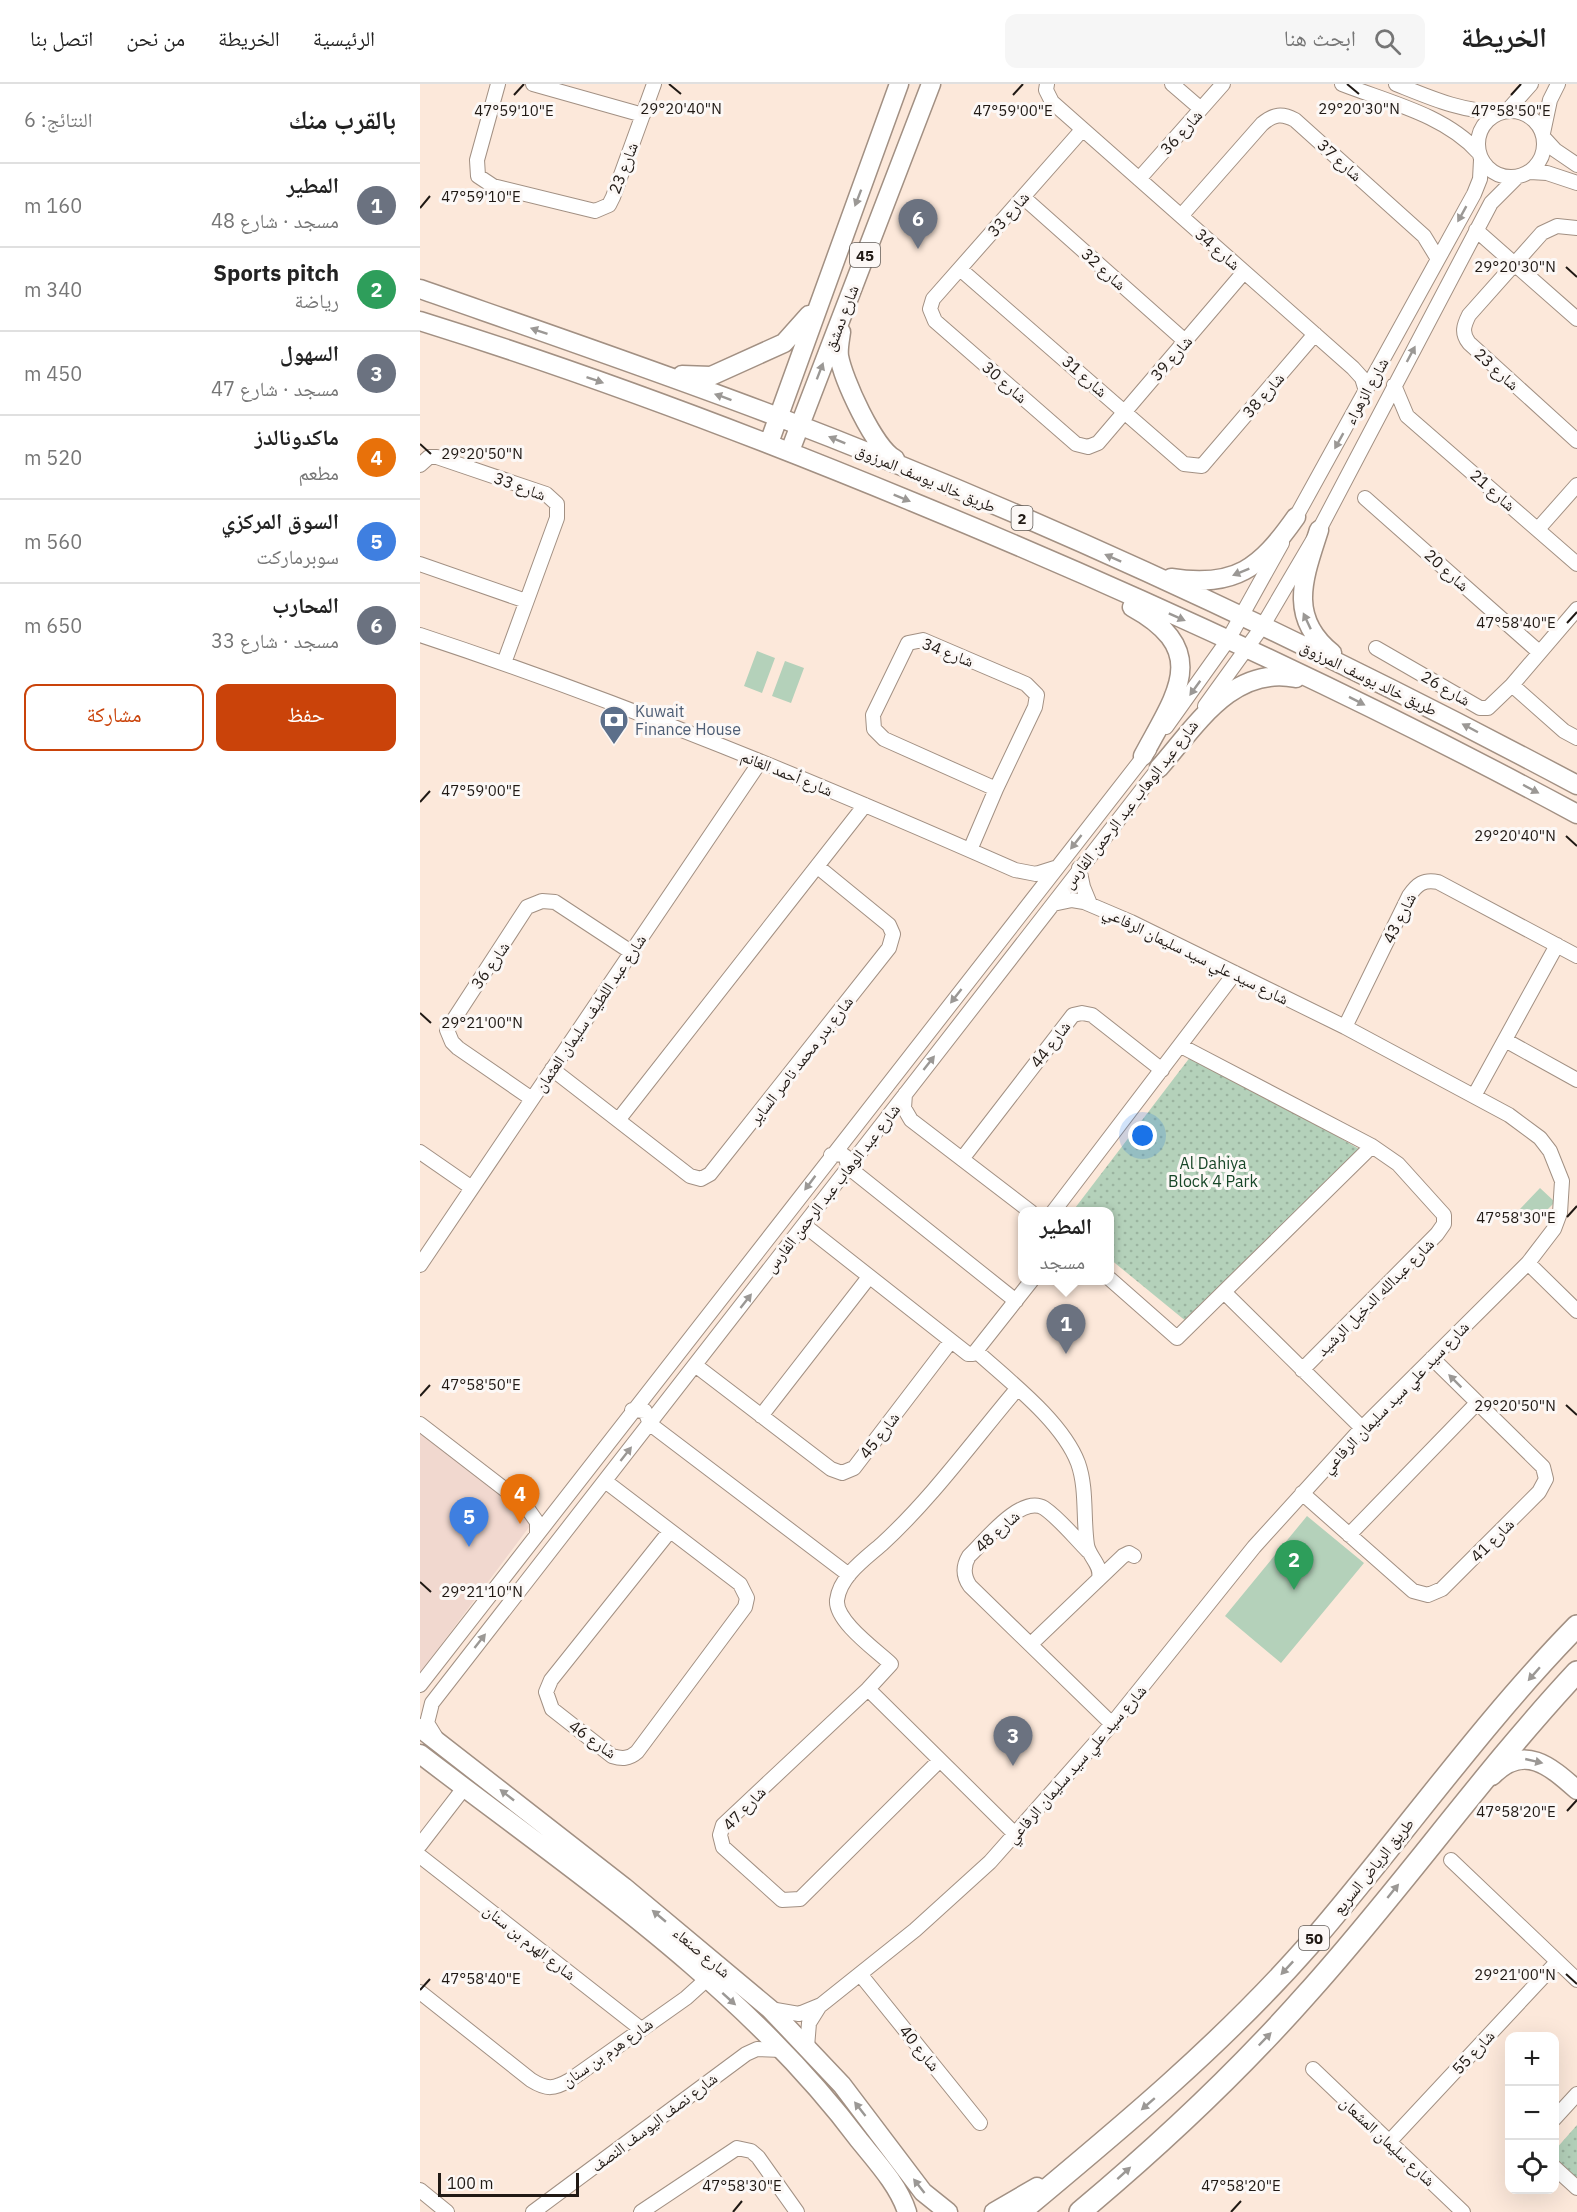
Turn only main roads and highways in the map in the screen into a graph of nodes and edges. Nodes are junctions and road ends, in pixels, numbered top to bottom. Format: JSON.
{"nodes":[{"id":1,"x":932,"y":84,"type":"edge"},
{"id":2,"x":898,"y":85,"type":"edge"},
{"id":3,"x":882,"y":131,"type":"junction"},
{"id":4,"x":908,"y":142,"type":"junction"},
{"id":5,"x":869,"y":165,"type":"junction"},
{"id":6,"x":895,"y":176,"type":"junction"},
{"id":7,"x":420,"y":290,"type":"edge"},
{"id":8,"x":819,"y":301,"type":"junction"},
{"id":9,"x":420,"y":305,"type":"edge"},
{"id":10,"x":843,"y":311,"type":"junction"},
{"id":11,"x":420,"y":321,"type":"edge"},
{"id":12,"x":654,"y":371,"type":"junction"},
{"id":13,"x":778,"y":417,"type":"junction"},
{"id":14,"x":799,"y":425,"type":"junction"},
{"id":15,"x":769,"y":443,"type":"junction"},
{"id":16,"x":790,"y":451,"type":"junction"},
{"id":17,"x":931,"y":478,"type":"junction"},
{"id":18,"x":1296,"y":517,"type":"road end"},
{"id":19,"x":1319,"y":530,"type":"road end"},
{"id":20,"x":1025,"y":548,"type":"junction"},
{"id":21,"x":1151,"y":575,"type":"junction"},
{"id":22,"x":1345,"y":664,"type":"junction"},
{"id":23,"x":1323,"y":684,"type":"junction"},
{"id":24,"x":1143,"y":756,"type":"road end"},
{"id":25,"x":1159,"y":768,"type":"road end"},
{"id":26,"x":1577,"y":785,"type":"edge"},
{"id":27,"x":1577,"y":814,"type":"edge"},
{"id":28,"x":1576,"y":1627,"type":"edge"},
{"id":29,"x":1577,"y":1672,"type":"edge"},
{"id":30,"x":420,"y":1728,"type":"edge"},
{"id":31,"x":420,"y":1754,"type":"edge"},
{"id":32,"x":1575,"y":1784,"type":"edge"},
{"id":33,"x":1456,"y":1815,"type":"junction"},
{"id":34,"x":554,"y":1832,"type":"junction"},
{"id":35,"x":545,"y":1849,"type":"junction"},
{"id":36,"x":572,"y":1858,"type":"junction"},
{"id":37,"x":1108,"y":2139,"type":"junction"},
{"id":38,"x":896,"y":2155,"type":"junction"},
{"id":39,"x":882,"y":2170,"type":"junction"},
{"id":40,"x":907,"y":2212,"type":"edge"},
{"id":41,"x":948,"y":2212,"type":"edge"},
{"id":42,"x":994,"y":2212,"type":"edge"},
{"id":43,"x":1020,"y":2212,"type":"edge"},
{"id":44,"x":1080,"y":2212,"type":"edge"}],
"edges":[{"from":1,"to":4,"type":"main road","name":"شارع دمشق","number":"45"},
{"from":2,"to":3,"type":"main road","name":"شارع دمشق","number":"45"},
{"from":3,"to":4,"type":"main road"},
{"from":3,"to":5,"type":"main road","name":"شارع دمشق","number":"45"},
{"from":4,"to":6,"type":"main road","name":"شارع دمشق","number":"45"},
{"from":5,"to":6,"type":"main road"},
{"from":5,"to":8,"type":"main road","name":"شارع دمشق","number":"45","one_way":true},
{"from":6,"to":10,"type":"main road","name":"شارع دمشق","number":"45"},
{"from":7,"to":9,"type":"main road"},
{"from":12,"to":7,"type":"main road","name":"طريق خالد يوسف المرزوق","number":"2","one_way":true},
{"from":8,"to":12,"type":"main road"},
{"from":8,"to":13,"type":"main road","name":"شارع دمشق","number":"45"},
{"from":14,"to":10,"type":"main road","name":"شارع دمشق","number":"45","one_way":true},
{"from":10,"to":17,"type":"main road"},
{"from":11,"to":15,"type":"main road","name":"طريق خالد يوسف المرزوق","number":"2","one_way":true},
{"from":13,"to":12,"type":"main road","name":"طريق خالد يوسف المرزوق","number":"2","one_way":true},
{"from":13,"to":14,"type":"main road","name":"طريق خالد يوسف المرزوق","number":"2"},
{"from":13,"to":15,"type":"main road","name":"شارع دمشق","number":"45"},
{"from":14,"to":16,"type":"main road","name":"شارع دمشق","number":"45"},
{"from":17,"to":14,"type":"main road","name":"طريق خالد يوسف المرزوق","number":"2","one_way":true},
{"from":15,"to":16,"type":"main road","name":"طريق خالد يوسف المرزوق","number":"2"},
{"from":16,"to":20,"type":"main road","name":"طريق خالد يوسف المرزوق","number":"2","one_way":true},
{"from":21,"to":17,"type":"main road","name":"طريق خالد يوسف المرزوق","number":"2","one_way":true},
{"from":18,"to":21,"type":"main road","one_way":true},
{"from":22,"to":19,"type":"main road","one_way":true},
{"from":20,"to":23,"type":"main road","name":"طريق خالد يوسف المرزوق","number":"2","one_way":true},
{"from":20,"to":24,"type":"main road"},
{"from":21,"to":22,"type":"main road","name":"طريق خالد يوسف المرزوق","number":"2"},
{"from":26,"to":22,"type":"main road","name":"طريق خالد يوسف المرزوق","number":"2","one_way":true},
{"from":23,"to":25,"type":"main road"},
{"from":23,"to":27,"type":"main road","name":"طريق خالد يوسف المرزوق","number":"2","one_way":true},
{"from":28,"to":37,"type":"highway","name":"طريق الرياض السريع","number":"50","one_way":true},
{"from":29,"to":33,"type":"highway","name":"طريق الرياض السريع","number":"50"},
{"from":34,"to":30,"type":"main road","name":"شارع صنعاء","one_way":true},
{"from":31,"to":35,"type":"main road","name":"شارع صنعاء"},
{"from":33,"to":32,"type":"main road","one_way":true},
{"from":44,"to":33,"type":"highway","name":"طريق الرياض السريع","number":"50","one_way":true},
{"from":34,"to":35,"type":"main road"},
{"from":34,"to":36,"type":"main road","name":"شارع صنعاء"},
{"from":35,"to":36,"type":"main road","name":"شارع صنعاء"},
{"from":38,"to":36,"type":"main road","name":"شارع صنعاء","one_way":true},
{"from":36,"to":39,"type":"main road","name":"شارع صنعاء","one_way":true},
{"from":37,"to":42,"type":"main road"},
{"from":37,"to":43,"type":"highway","name":"طريق الرياض السريع","number":"50"},
{"from":38,"to":39,"type":"main road"},
{"from":41,"to":38,"type":"main road","name":"شارع صنعاء","one_way":true},
{"from":39,"to":40,"type":"main road","name":"شارع صنعاء"}]}
